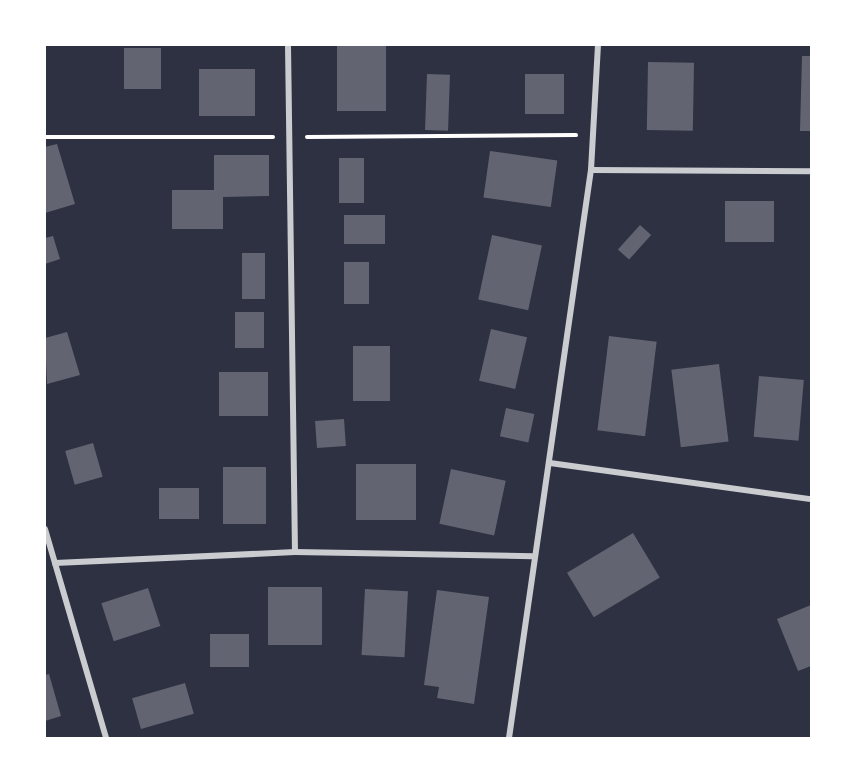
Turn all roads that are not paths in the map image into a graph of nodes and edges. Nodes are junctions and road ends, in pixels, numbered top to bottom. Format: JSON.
{"nodes":[{"id":1,"x":288,"y":45,"type":"edge"},
{"id":2,"x":598,"y":45,"type":"edge"},
{"id":3,"x":591,"y":170,"type":"junction"},
{"id":4,"x":811,"y":171,"type":"edge"},
{"id":5,"x":550,"y":463,"type":"junction"},
{"id":6,"x":811,"y":499,"type":"edge"},
{"id":7,"x":45,"y":529,"type":"edge"},
{"id":8,"x":295,"y":552,"type":"junction"},
{"id":9,"x":533,"y":556,"type":"junction"},
{"id":10,"x":55,"y":563,"type":"junction"},
{"id":11,"x":106,"y":738,"type":"edge"},
{"id":12,"x":509,"y":738,"type":"edge"}],
"edges":[{"from":1,"to":8,"type":"street"},
{"from":2,"to":3,"type":"street"},
{"from":3,"to":4,"type":"street"},
{"from":3,"to":5,"type":"street"},
{"from":5,"to":6,"type":"street"},
{"from":5,"to":9,"type":"street"},
{"from":7,"to":10,"type":"street"},
{"from":8,"to":9,"type":"street"},
{"from":8,"to":10,"type":"street"},
{"from":9,"to":12,"type":"street"},
{"from":10,"to":11,"type":"street"}]}
